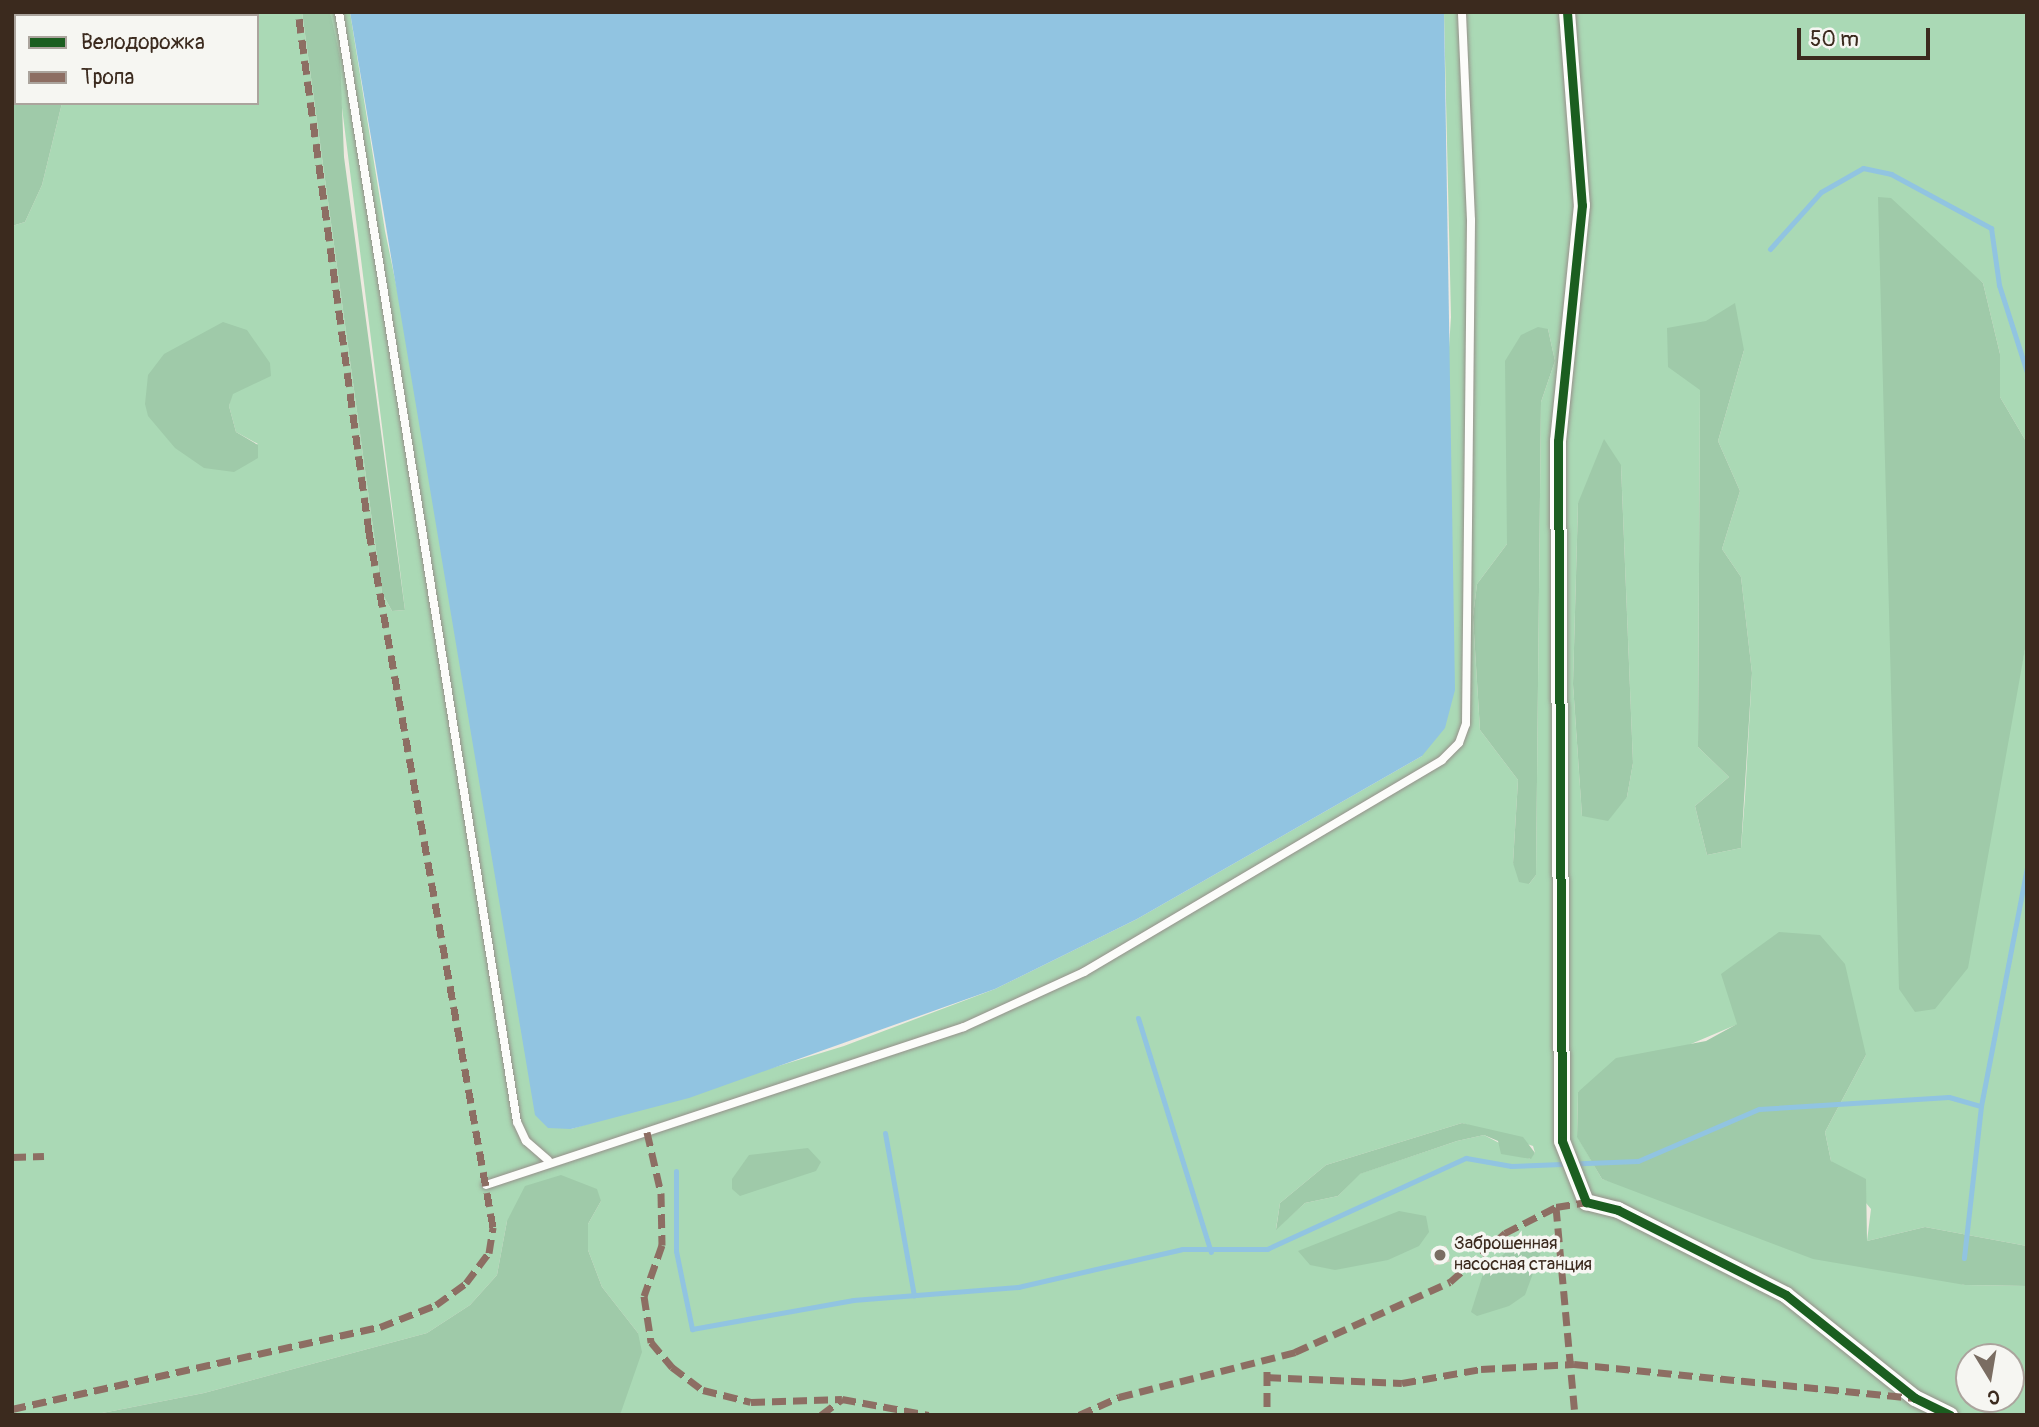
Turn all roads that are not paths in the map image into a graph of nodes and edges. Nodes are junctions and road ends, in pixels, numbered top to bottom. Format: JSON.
{"nodes":[{"id":1,"x":339,"y":12,"type":"edge"},
{"id":2,"x":1462,"y":12,"type":"edge"},
{"id":3,"x":1567,"y":12,"type":"edge"},
{"id":4,"x":548,"y":1160,"type":"junction"},
{"id":5,"x":486,"y":1185,"type":"dead end"},
{"id":6,"x":1951,"y":1415,"type":"edge"}],
"edges":[{"from":1,"to":4,"type":"lane"},
{"from":2,"to":4,"type":"lane"},
{"from":3,"to":6,"type":"street"},
{"from":4,"to":5,"type":"lane"}]}
